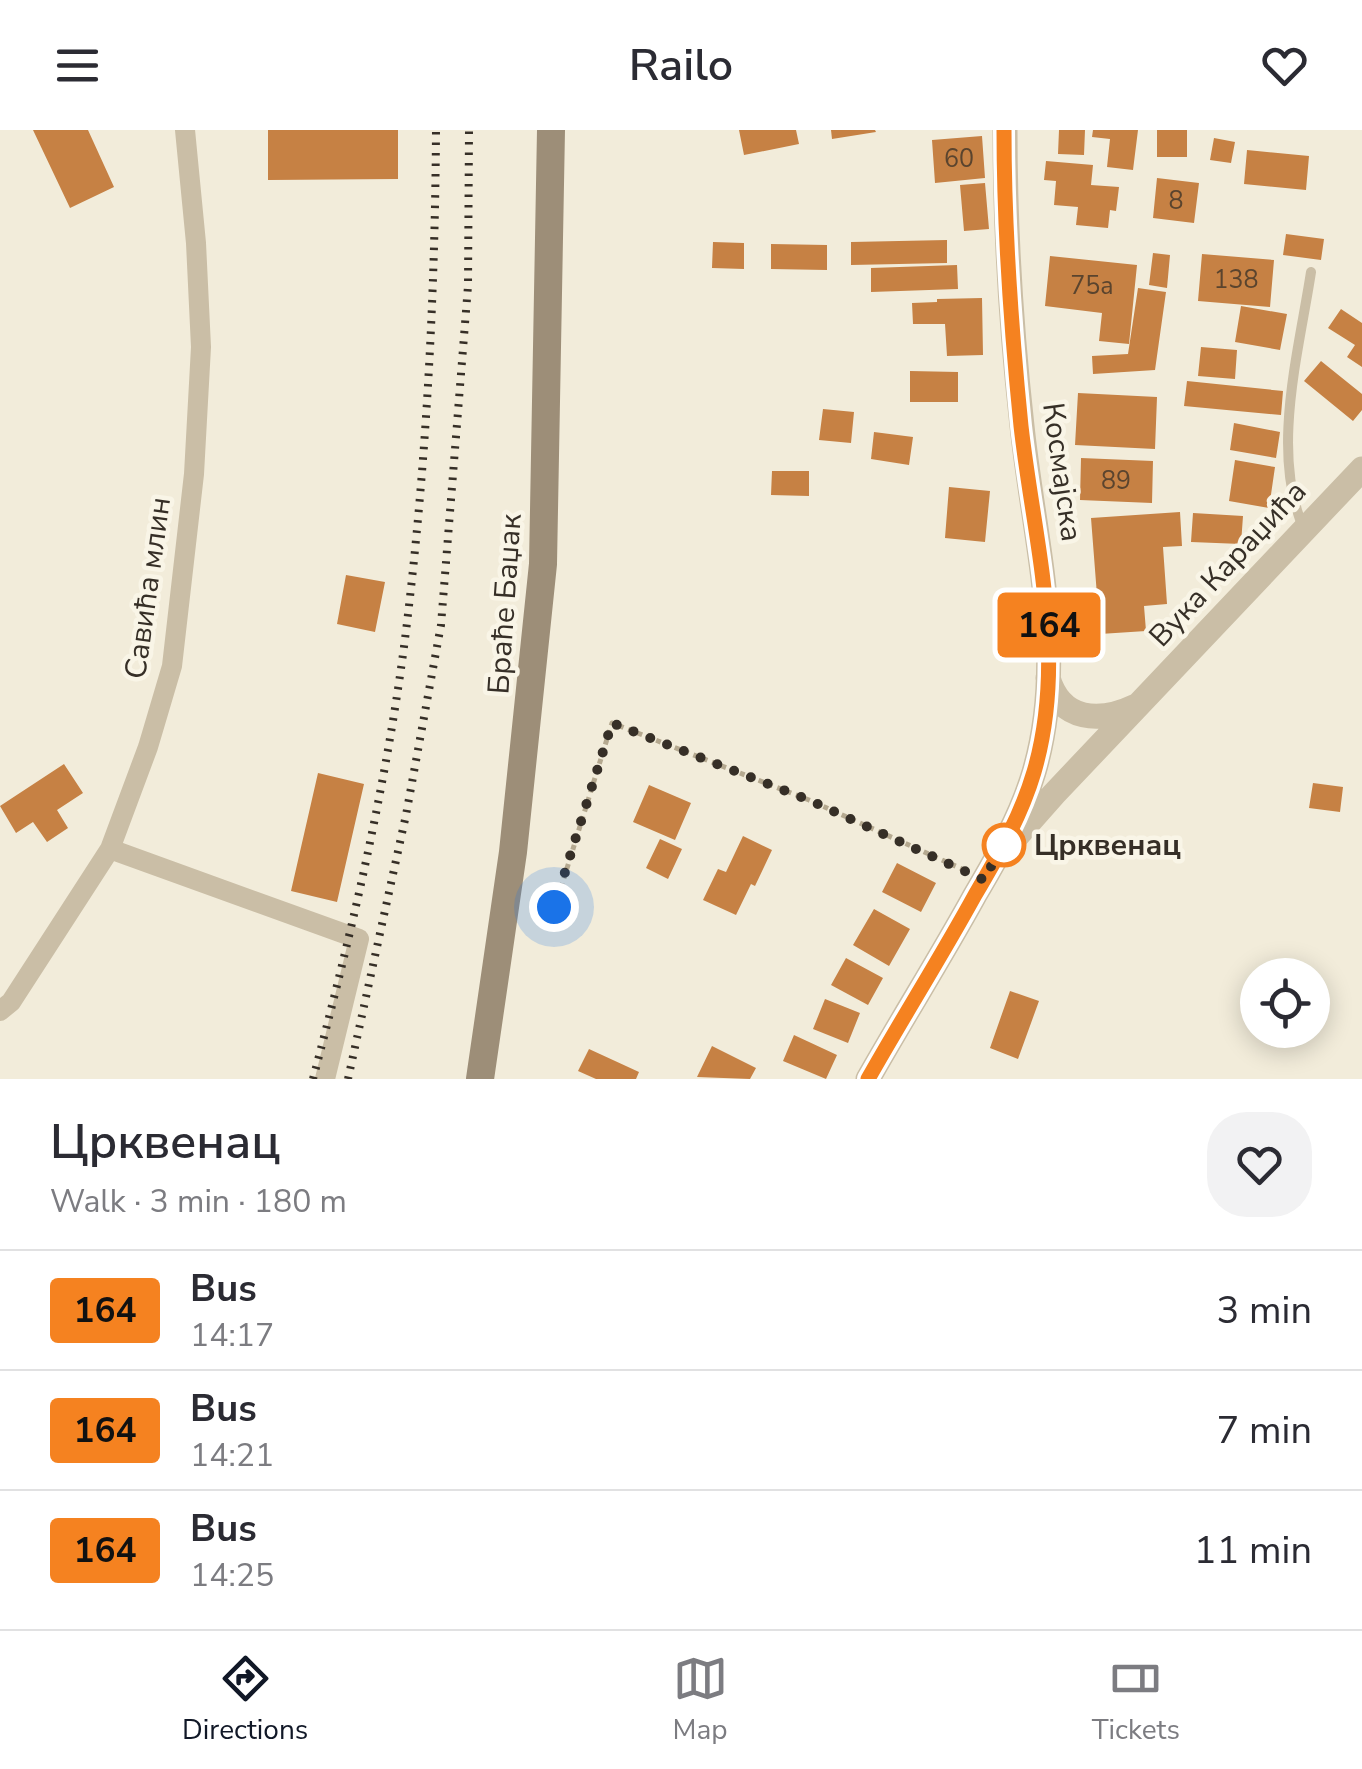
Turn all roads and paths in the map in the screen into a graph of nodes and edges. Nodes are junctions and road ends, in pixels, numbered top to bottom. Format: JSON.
{"nodes":[{"id":1,"x":185,"y":130,"type":"edge"},
{"id":2,"x":552,"y":130,"type":"edge"},
{"id":3,"x":1004,"y":130,"type":"edge"},
{"id":4,"x":1311,"y":272,"type":"dead end"},
{"id":5,"x":1362,"y":469,"type":"edge"},
{"id":6,"x":1305,"y":530,"type":"junction"},
{"id":7,"x":1048,"y":678,"type":"junction"},
{"id":8,"x":1142,"y":704,"type":"junction"},
{"id":9,"x":110,"y":850,"type":"junction"},
{"id":10,"x":990,"y":871,"type":"junction"},
{"id":11,"x":554,"y":907,"type":"dead end"},
{"id":12,"x":0,"y":1011,"type":"edge"},
{"id":13,"x":324,"y":1079,"type":"edge"},
{"id":14,"x":480,"y":1079,"type":"edge"},
{"id":15,"x":868,"y":1079,"type":"edge"}],
"edges":[{"from":1,"to":9,"type":"street","name":"Савића млин"},
{"from":2,"to":14,"type":"main road","name":"Браће Баџак"},
{"from":3,"to":7,"type":"street","name":"Космајска"},
{"from":4,"to":6,"type":"lane"},
{"from":5,"to":6,"type":"street","name":"Вука Караџића"},
{"from":6,"to":8,"type":"street","name":"Вука Караџића"},
{"from":7,"to":8,"type":"street"},
{"from":7,"to":10,"type":"street","name":"Космајска"},
{"from":8,"to":10,"type":"street","name":"Вука Караџића"},
{"from":9,"to":12,"type":"street","name":"Савића млин"},
{"from":9,"to":13,"type":"street"},
{"from":10,"to":11,"type":"path"},
{"from":10,"to":15,"type":"street","name":"Космајска"}]}
